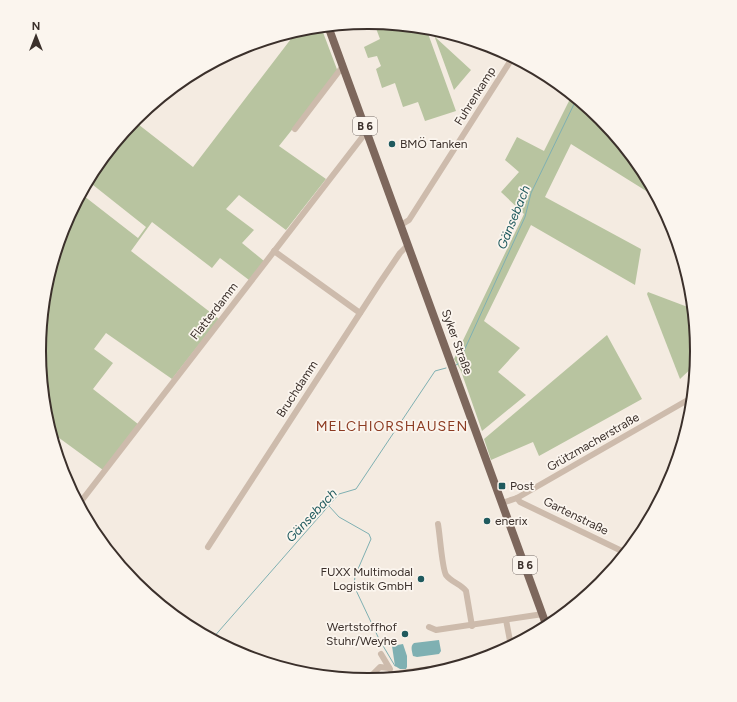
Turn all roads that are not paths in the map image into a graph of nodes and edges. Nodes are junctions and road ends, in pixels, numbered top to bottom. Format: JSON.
{"nodes":[{"id":1,"x":330,"y":32,"type":"edge"},
{"id":2,"x":510,"y":62,"type":"edge"},
{"id":3,"x":343,"y":66,"type":"junction"},
{"id":4,"x":295,"y":129,"type":"dead end"},
{"id":5,"x":367,"y":131,"type":"junction"},
{"id":6,"x":401,"y":225,"type":"junction"},
{"id":7,"x":408,"y":245,"type":"junction"},
{"id":8,"x":274,"y":251,"type":"junction"},
{"id":9,"x":360,"y":313,"type":"junction"},
{"id":10,"x":687,"y":401,"type":"edge"},
{"id":11,"x":517,"y":498,"type":"junction"},
{"id":12,"x":83,"y":499,"type":"edge"},
{"id":13,"x":502,"y":503,"type":"junction"},
{"id":14,"x":438,"y":524,"type":"dead end"},
{"id":15,"x":208,"y":547,"type":"dead end"},
{"id":16,"x":621,"y":551,"type":"edge"},
{"id":17,"x":543,"y":614,"type":"junction"},
{"id":18,"x":506,"y":620,"type":"junction"},
{"id":19,"x":545,"y":620,"type":"edge"},
{"id":20,"x":472,"y":626,"type":"junction"},
{"id":21,"x":429,"y":627,"type":"dead end"},
{"id":22,"x":510,"y":640,"type":"edge"},
{"id":23,"x":381,"y":654,"type":"dead end"},
{"id":24,"x":389,"y":668,"type":"junction"},
{"id":25,"x":391,"y":672,"type":"edge"},
{"id":26,"x":374,"y":673,"type":"edge"}],
"edges":[{"from":1,"to":3,"type":"main road","name":"Syker Straße","number":"B 6"},
{"from":2,"to":6,"type":"street","name":"Fuhrenkamp"},
{"from":3,"to":4,"type":"street"},
{"from":3,"to":5,"type":"main road","name":"Syker Straße","number":"B 6"},
{"from":5,"to":6,"type":"main road","name":"Syker Straße","number":"B 6"},
{"from":5,"to":8,"type":"street","name":"Flatterdamm"},
{"from":6,"to":7,"type":"main road","name":"Syker Straße","number":"B 6"},
{"from":7,"to":9,"type":"street","name":"Bruchdamm"},
{"from":7,"to":13,"type":"main road","name":"Syker Straße","number":"B 6"},
{"from":8,"to":9,"type":"street"},
{"from":8,"to":12,"type":"street","name":"Flatterdamm"},
{"from":9,"to":15,"type":"street","name":"Bruchdamm"},
{"from":10,"to":11,"type":"street","name":"Grützmacherstraße"},
{"from":11,"to":13,"type":"street","name":"Grützmacherstraße"},
{"from":11,"to":16,"type":"street","name":"Gartenstraße"},
{"from":13,"to":17,"type":"main road","name":"Syker Straße","number":"B 6"},
{"from":14,"to":20,"type":"street"},
{"from":17,"to":18,"type":"street"},
{"from":17,"to":19,"type":"main road","name":"Syker Straße","number":"B 6"},
{"from":18,"to":20,"type":"street"},
{"from":18,"to":22,"type":"street"},
{"from":20,"to":21,"type":"street"},
{"from":23,"to":24,"type":"street"},
{"from":24,"to":25,"type":"street"},
{"from":24,"to":26,"type":"street"}]}
